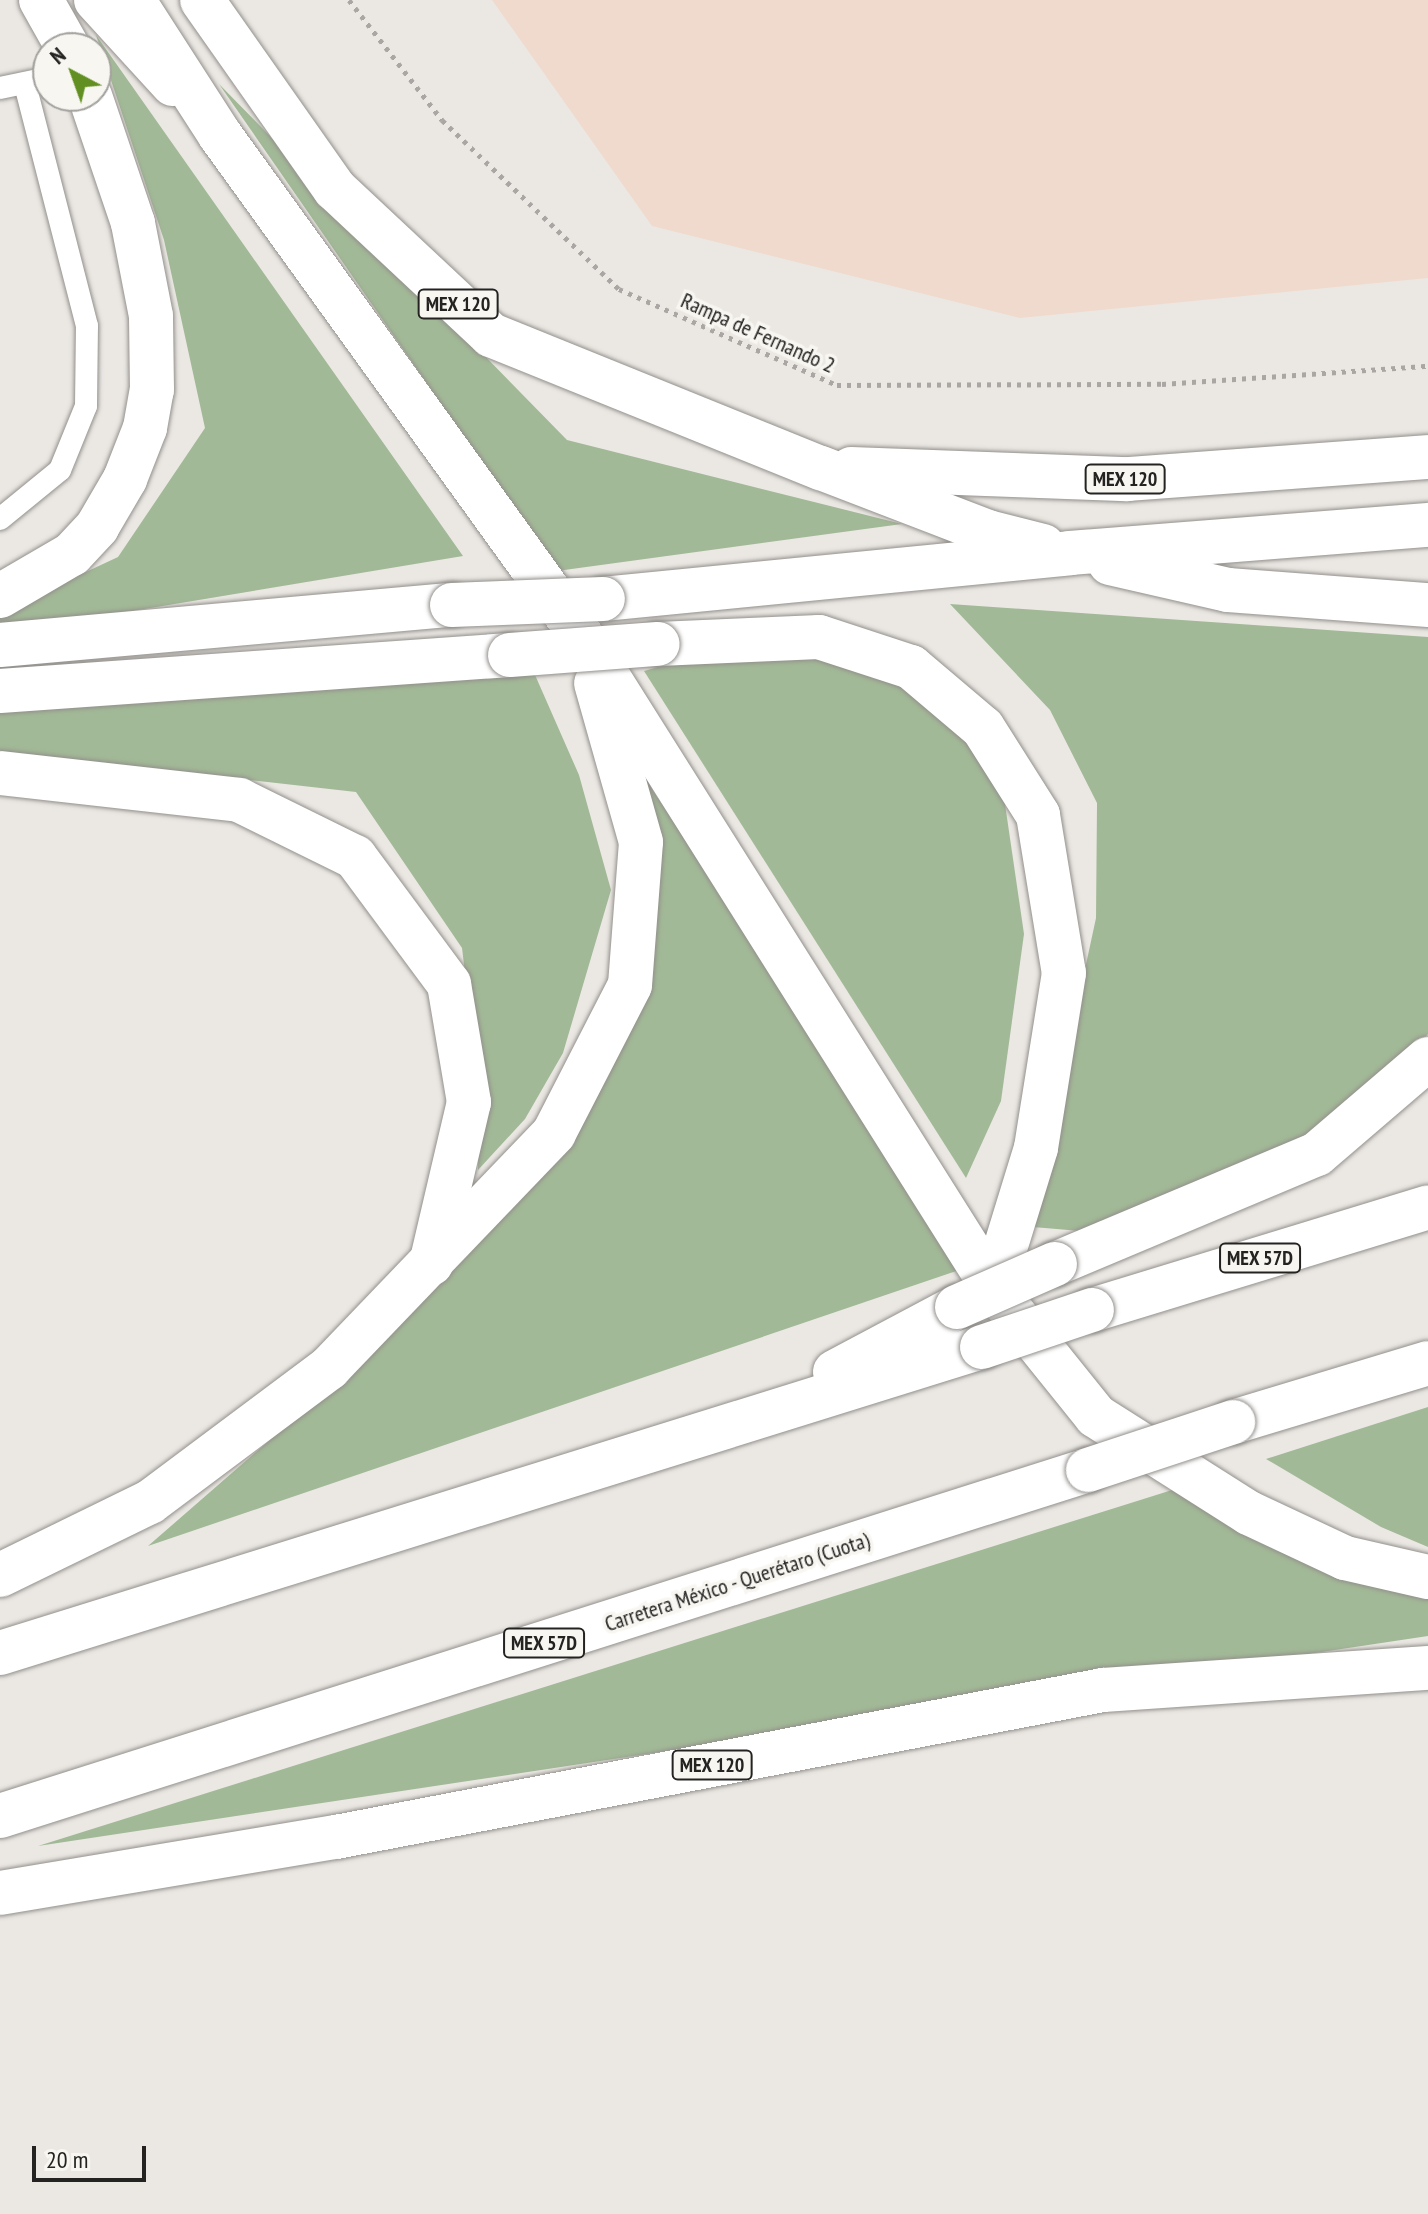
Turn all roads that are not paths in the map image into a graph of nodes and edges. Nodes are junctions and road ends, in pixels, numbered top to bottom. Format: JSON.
{"nodes":[{"id":1,"x":41,"y":0,"type":"edge"},
{"id":2,"x":96,"y":0,"type":"edge"},
{"id":3,"x":202,"y":0,"type":"edge"},
{"id":4,"x":138,"y":8,"type":"edge"},
{"id":5,"x":59,"y":32,"type":"edge"},
{"id":6,"x":32,"y":82,"type":"edge"},
{"id":7,"x":25,"y":84,"type":"junction"},
{"id":8,"x":0,"y":88,"type":"edge"},
{"id":9,"x":95,"y":112,"type":"edge"},
{"id":10,"x":220,"y":135,"type":"junction"},
{"id":11,"x":1428,"y":457,"type":"edge"},
{"id":12,"x":821,"y":468,"type":"junction"},
{"id":13,"x":0,"y":519,"type":"edge"},
{"id":14,"x":1428,"y":525,"type":"edge"},
{"id":15,"x":1070,"y":553,"type":"junction"},
{"id":16,"x":0,"y":596,"type":"edge"},
{"id":17,"x":1428,"y":605,"type":"edge"},
{"id":18,"x":0,"y":645,"type":"edge"},
{"id":19,"x":588,"y":645,"type":"junction"},
{"id":20,"x":0,"y":691,"type":"edge"},
{"id":21,"x":0,"y":773,"type":"edge"},
{"id":22,"x":1428,"y":1059,"type":"edge"},
{"id":23,"x":1428,"y":1207,"type":"edge"},
{"id":24,"x":431,"y":1265,"type":"junction"},
{"id":25,"x":975,"y":1297,"type":"junction"},
{"id":26,"x":1428,"y":1363,"type":"edge"},
{"id":27,"x":748,"y":1419,"type":"junction"},
{"id":28,"x":0,"y":1575,"type":"edge"},
{"id":29,"x":1428,"y":1577,"type":"edge"},
{"id":30,"x":0,"y":1653,"type":"edge"},
{"id":31,"x":1428,"y":1668,"type":"edge"},
{"id":32,"x":0,"y":1816,"type":"edge"},
{"id":33,"x":0,"y":1893,"type":"edge"}],
"edges":[{"from":1,"to":5,"type":"main road"},
{"from":2,"to":10,"type":"main road"},
{"from":3,"to":12,"type":"main road","number":"MEX 120"},
{"from":4,"to":10,"type":"main road"},
{"from":6,"to":7,"type":"lane"},
{"from":7,"to":8,"type":"lane"},
{"from":7,"to":13,"type":"lane"},
{"from":9,"to":16,"type":"main road"},
{"from":10,"to":19,"type":"main road"},
{"from":11,"to":12,"type":"main road","number":"MEX 120"},
{"from":12,"to":15,"type":"main road"},
{"from":14,"to":15,"type":"main road"},
{"from":15,"to":17,"type":"main road"},
{"from":15,"to":18,"type":"main road","bridge":true},
{"from":19,"to":24,"type":"main road"},
{"from":19,"to":25,"type":"main road"},
{"from":20,"to":25,"type":"main road","bridge":true},
{"from":21,"to":24,"type":"main road"},
{"from":22,"to":25,"type":"main road","bridge":true},
{"from":23,"to":27,"type":"main road","number":"MEX 57D","bridge":true},
{"from":24,"to":28,"type":"main road"},
{"from":25,"to":27,"type":"main road"},
{"from":25,"to":29,"type":"main road"},
{"from":26,"to":32,"type":"main road","name":"Carretera México - Querétaro (Cuota)","number":"MEX 57D","bridge":true},
{"from":27,"to":30,"type":"main road","number":"MEX 57D"},
{"from":31,"to":33,"type":"main road","number":"MEX 120"}]}
